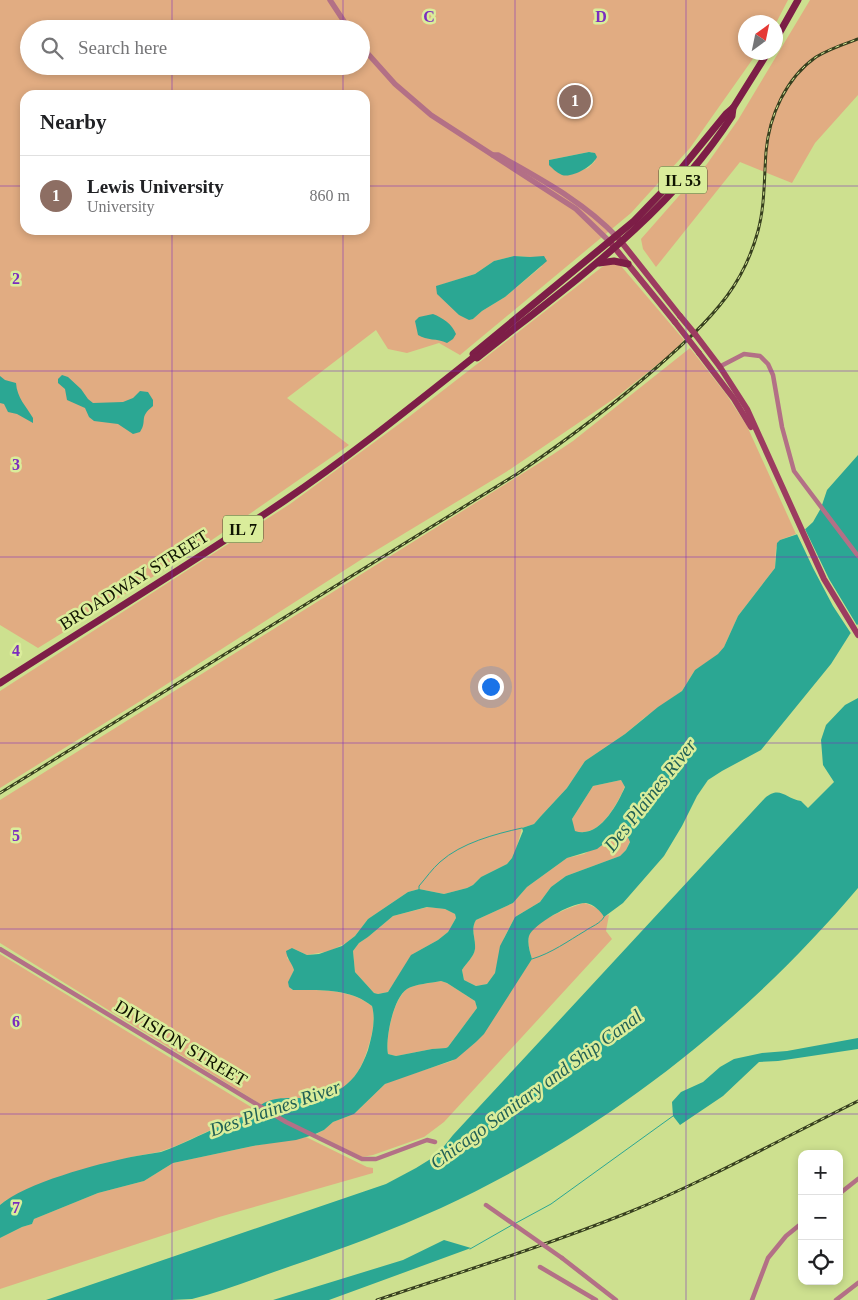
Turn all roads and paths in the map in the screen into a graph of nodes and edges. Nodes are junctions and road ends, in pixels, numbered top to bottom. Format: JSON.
{"nodes":[{"id":1,"x":330,"y":0,"type":"edge"},
{"id":2,"x":798,"y":0,"type":"edge"},
{"id":3,"x":343,"y":20,"type":"edge"},
{"id":4,"x":783,"y":27,"type":"edge"},
{"id":5,"x":370,"y":56,"type":"edge"},
{"id":6,"x":763,"y":60,"type":"edge"},
{"id":7,"x":733,"y":108,"type":"junction"},
{"id":8,"x":493,"y":155,"type":"junction"},
{"id":9,"x":617,"y":236,"type":"junction"},
{"id":10,"x":622,"y":243,"type":"junction"},
{"id":11,"x":613,"y":245,"type":"junction"},
{"id":12,"x":598,"y":263,"type":"junction"},
{"id":13,"x":628,"y":264,"type":"junction"},
{"id":14,"x":474,"y":357,"type":"junction"},
{"id":15,"x":720,"y":367,"type":"junction"},
{"id":16,"x":713,"y":371,"type":"junction"},
{"id":17,"x":764,"y":449,"type":"junction"},
{"id":18,"x":858,"y":556,"type":"edge"},
{"id":19,"x":858,"y":635,"type":"edge"},
{"id":20,"x":0,"y":683,"type":"edge"},
{"id":21,"x":0,"y":949,"type":"edge"},
{"id":22,"x":435,"y":1142,"type":"dead end"},
{"id":23,"x":858,"y":1179,"type":"edge"},
{"id":24,"x":843,"y":1191,"type":"edge"},
{"id":25,"x":486,"y":1205,"type":"dead end"},
{"id":26,"x":798,"y":1226,"type":"edge"},
{"id":27,"x":540,"y":1267,"type":"dead end"},
{"id":28,"x":858,"y":1283,"type":"edge"},
{"id":29,"x":596,"y":1300,"type":"edge"},
{"id":30,"x":616,"y":1300,"type":"edge"},
{"id":31,"x":752,"y":1300,"type":"edge"},
{"id":32,"x":836,"y":1300,"type":"edge"}],
"edges":[{"from":1,"to":3,"type":"street"},
{"from":2,"to":4,"type":"main road"},
{"from":5,"to":8,"type":"street"},
{"from":6,"to":7,"type":"main road","number":"IL 53"},
{"from":7,"to":9,"type":"main road","number":"IL 53"},
{"from":7,"to":10,"type":"main road","number":"IL 53"},
{"from":8,"to":9,"type":"street"},
{"from":8,"to":11,"type":"street"},
{"from":9,"to":10,"type":"main road"},
{"from":9,"to":11,"type":"main road","number":"IL 53"},
{"from":10,"to":11,"type":"main road","number":"IL 7"},
{"from":10,"to":15,"type":"main road","bridge":true},
{"from":11,"to":12,"type":"main road","name":"BROADWAY STREET","number":"IL 7"},
{"from":11,"to":13,"type":"main road"},
{"from":11,"to":14,"type":"main road","name":"BROADWAY STREET","number":"IL 7"},
{"from":12,"to":13,"type":"main road"},
{"from":12,"to":14,"type":"main road","name":"BROADWAY STREET","number":"IL 7"},
{"from":13,"to":16,"type":"main road","bridge":true},
{"from":14,"to":20,"type":"main road","name":"BROADWAY STREET","number":"IL 7"},
{"from":15,"to":16,"type":"street"},
{"from":15,"to":17,"type":"main road"},
{"from":15,"to":18,"type":"street"},
{"from":16,"to":17,"type":"main road"},
{"from":17,"to":19,"type":"main road"},
{"from":21,"to":22,"type":"street","name":"DIVISION STREET"},
{"from":23,"to":24,"type":"street"},
{"from":25,"to":30,"type":"street","bridge":true},
{"from":26,"to":31,"type":"street"},
{"from":27,"to":29,"type":"street"},
{"from":28,"to":32,"type":"street"}]}
